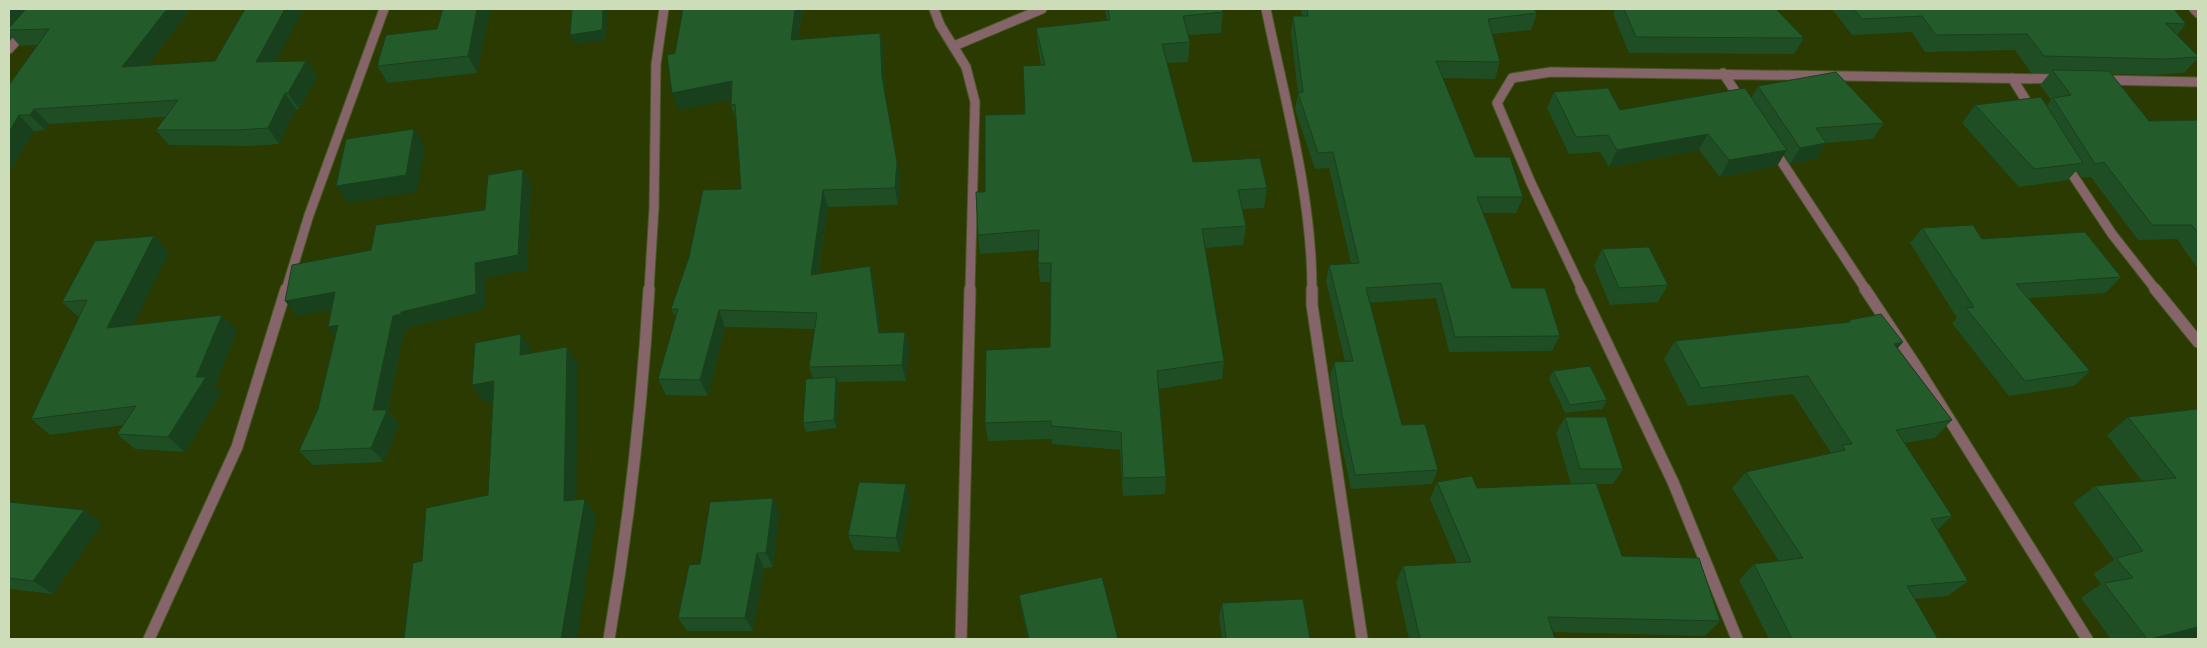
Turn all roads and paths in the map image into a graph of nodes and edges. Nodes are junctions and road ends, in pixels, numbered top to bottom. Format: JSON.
{"nodes":[{"id":1,"x":384,"y":9,"type":"edge"},
{"id":2,"x":664,"y":9,"type":"edge"},
{"id":3,"x":934,"y":9,"type":"edge"},
{"id":4,"x":1042,"y":9,"type":"edge"},
{"id":5,"x":1266,"y":9,"type":"edge"},
{"id":6,"x":2194,"y":9,"type":"edge"},
{"id":7,"x":2198,"y":13,"type":"edge"},
{"id":8,"x":33,"y":22,"type":"edge"},
{"id":9,"x":954,"y":46,"type":"junction"},
{"id":10,"x":9,"y":49,"type":"edge"},
{"id":11,"x":1723,"y":73,"type":"junction"},
{"id":12,"x":2012,"y":78,"type":"junction"},
{"id":13,"x":2071,"y":79,"type":"edge"},
{"id":14,"x":2090,"y":80,"type":"edge"},
{"id":15,"x":2198,"y":82,"type":"edge"},
{"id":16,"x":1744,"y":105,"type":"edge"},
{"id":17,"x":2037,"y":118,"type":"edge"},
{"id":18,"x":1766,"y":138,"type":"edge"},
{"id":19,"x":2062,"y":159,"type":"edge"},
{"id":20,"x":2198,"y":342,"type":"edge"},
{"id":21,"x":149,"y":639,"type":"edge"},
{"id":22,"x":609,"y":639,"type":"edge"},
{"id":23,"x":961,"y":639,"type":"edge"},
{"id":24,"x":1362,"y":639,"type":"edge"},
{"id":25,"x":1737,"y":639,"type":"edge"},
{"id":26,"x":2087,"y":639,"type":"edge"}],
"edges":[{"from":1,"to":21,"type":"street"},
{"from":2,"to":22,"type":"street"},
{"from":3,"to":9,"type":"street"},
{"from":4,"to":9,"type":"street"},
{"from":5,"to":24,"type":"street"},
{"from":6,"to":7,"type":"street"},
{"from":8,"to":10,"type":"street"},
{"from":9,"to":23,"type":"street"},
{"from":11,"to":12,"type":"street"},
{"from":11,"to":16,"type":"street"},
{"from":11,"to":25,"type":"street"},
{"from":12,"to":13,"type":"street"},
{"from":12,"to":17,"type":"street"},
{"from":14,"to":15,"type":"street"},
{"from":18,"to":26,"type":"street"},
{"from":19,"to":20,"type":"street"}]}
